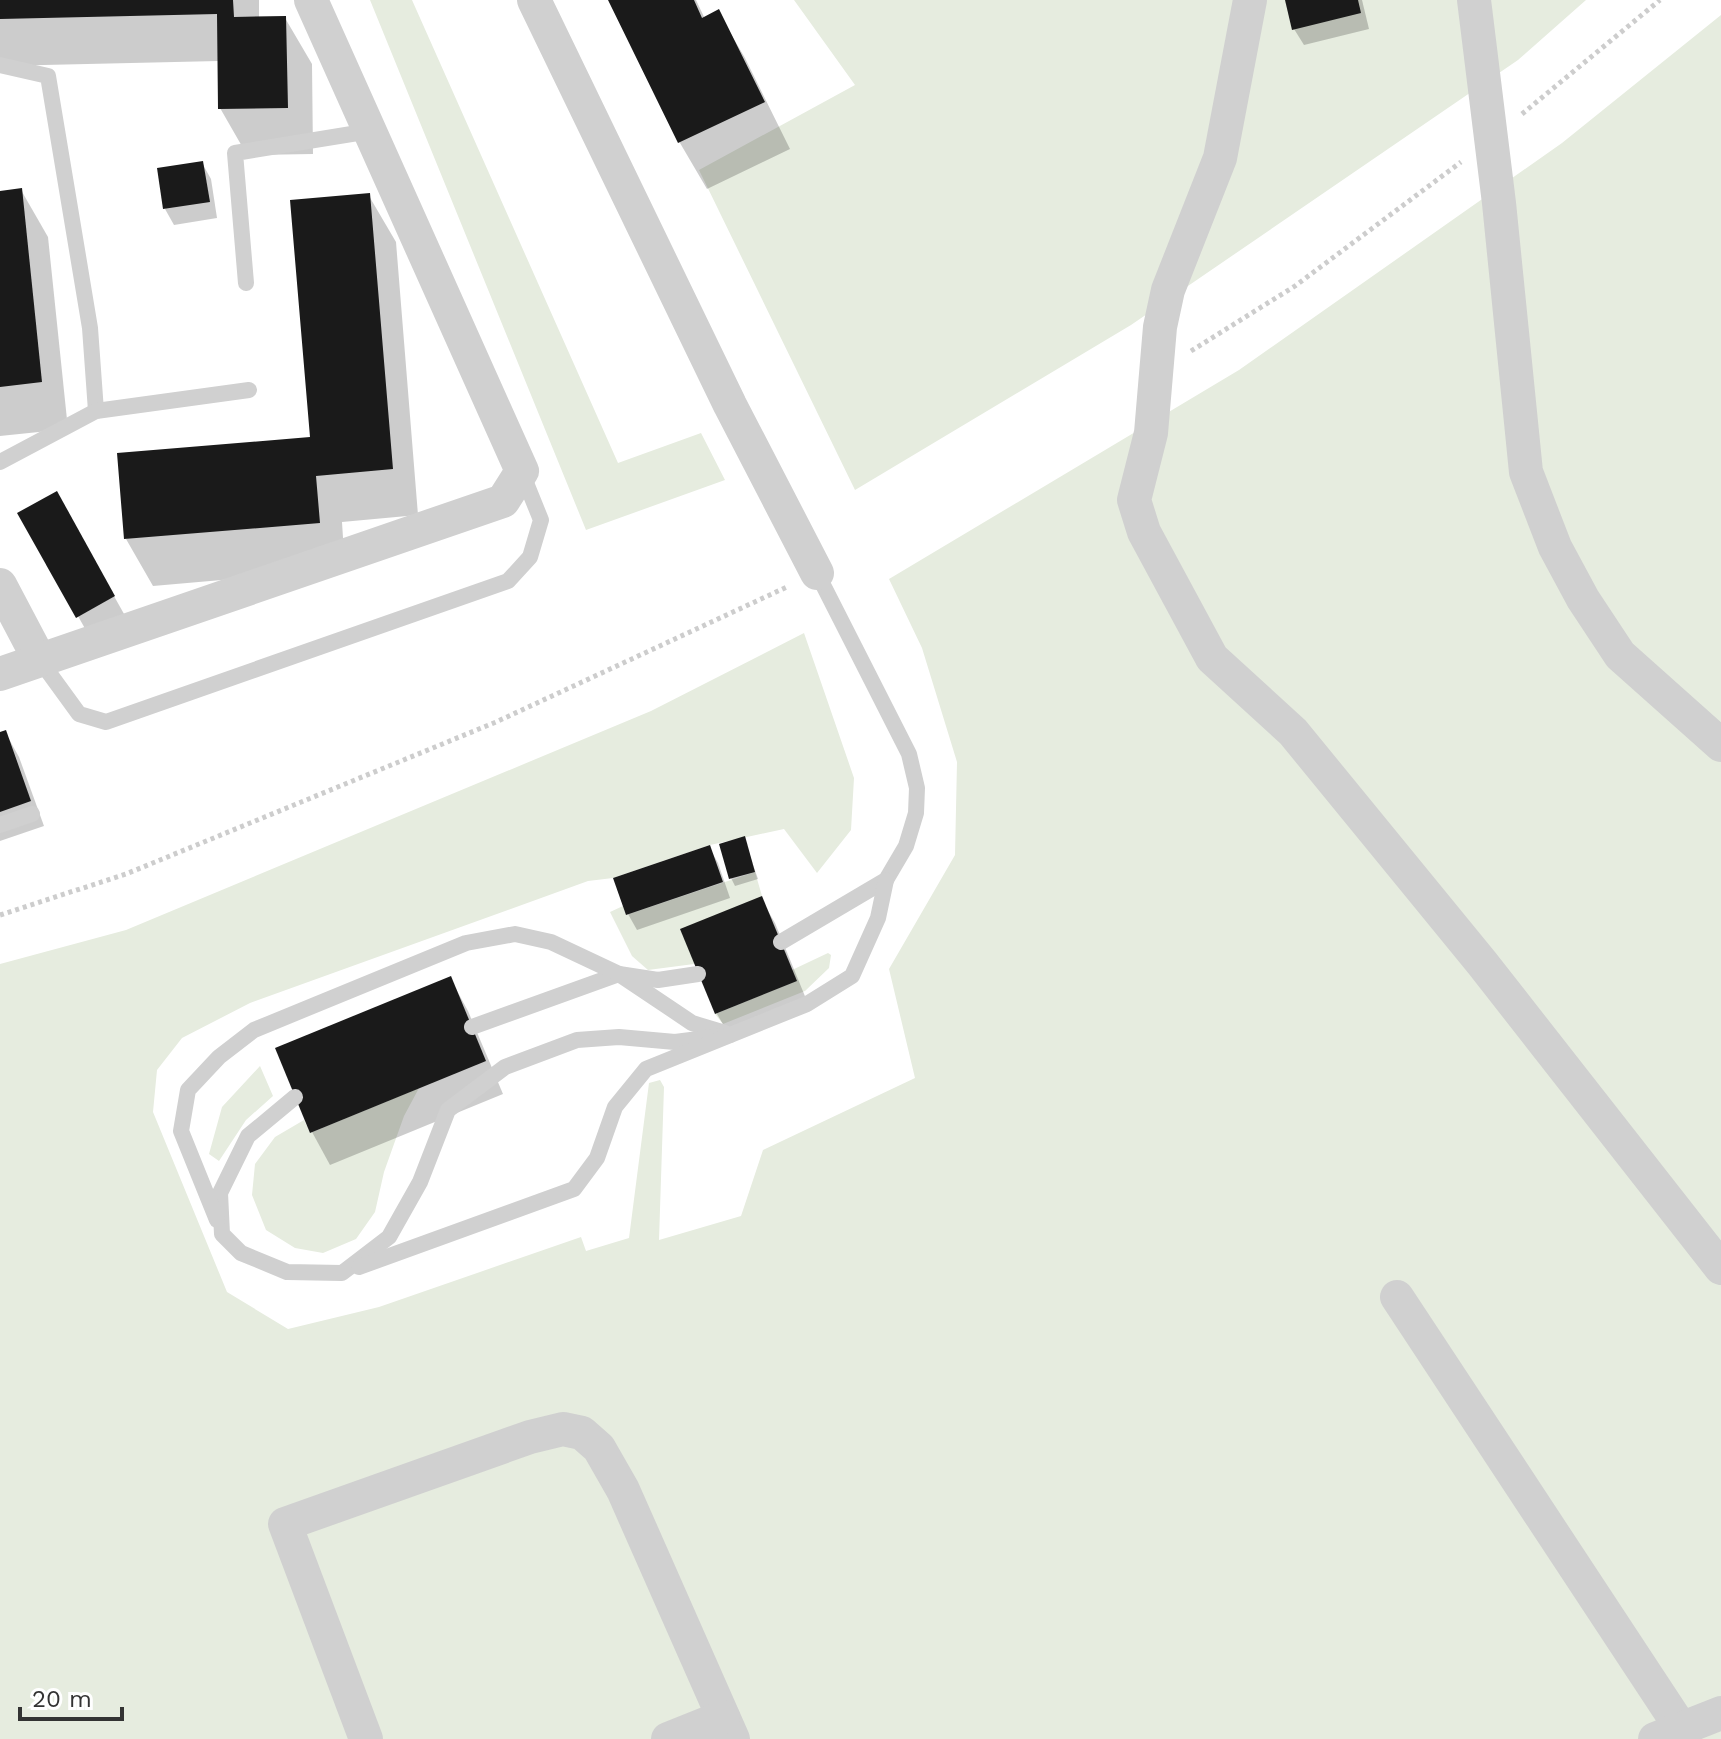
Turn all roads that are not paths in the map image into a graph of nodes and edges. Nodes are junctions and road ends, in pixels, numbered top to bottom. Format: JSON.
{"nodes":[{"id":1,"x":311,"y":0,"type":"edge"},
{"id":2,"x":534,"y":0,"type":"edge"},
{"id":3,"x":1250,"y":0,"type":"edge"},
{"id":4,"x":1474,"y":0,"type":"edge"},
{"id":5,"x":0,"y":65,"type":"edge"},
{"id":6,"x":370,"y":131,"type":"junction"},
{"id":7,"x":246,"y":283,"type":"dead end"},
{"id":8,"x":249,"y":390,"type":"dead end"},
{"id":9,"x":96,"y":411,"type":"junction"},
{"id":10,"x":0,"y":462,"type":"edge"},
{"id":11,"x":522,"y":471,"type":"junction"},
{"id":12,"x":817,"y":573,"type":"joint"},
{"id":13,"x":0,"y":585,"type":"edge"},
{"id":14,"x":39,"y":659,"type":"junction"},
{"id":15,"x":0,"y":674,"type":"edge"},
{"id":16,"x":1721,"y":745,"type":"edge"},
{"id":17,"x":32,"y":814,"type":"dead end"},
{"id":18,"x":0,"y":825,"type":"edge"},
{"id":19,"x":886,"y":880,"type":"junction"},
{"id":20,"x":781,"y":942,"type":"dead end"},
{"id":21,"x":619,"y":974,"type":"junction"},
{"id":22,"x":698,"y":974,"type":"dead end"},
{"id":23,"x":472,"y":1027,"type":"dead end"},
{"id":24,"x":730,"y":1035,"type":"junction"},
{"id":25,"x":295,"y":1097,"type":"dead end"},
{"id":26,"x":222,"y":1234,"type":"junction"},
{"id":27,"x":1721,"y":1268,"type":"edge"},
{"id":28,"x":342,"y":1273,"type":"junction"},
{"id":29,"x":1397,"y":1297,"type":"dead end"},
{"id":30,"x":1721,"y":1713,"type":"edge"},
{"id":31,"x":728,"y":1728,"type":"edge"},
{"id":32,"x":1668,"y":1734,"type":"edge"},
{"id":33,"x":366,"y":1739,"type":"edge"},
{"id":34,"x":668,"y":1739,"type":"edge"}],
"edges":[{"from":1,"to":6,"type":"street"},
{"from":2,"to":12,"type":"street"},
{"from":3,"to":27,"type":"street"},
{"from":4,"to":16,"type":"street"},
{"from":5,"to":9,"type":"lane"},
{"from":6,"to":7,"type":"lane"},
{"from":6,"to":11,"type":"street"},
{"from":8,"to":9,"type":"lane"},
{"from":9,"to":10,"type":"lane"},
{"from":11,"to":14,"type":"street"},
{"from":11,"to":14,"type":"lane"},
{"from":12,"to":19,"type":"lane"},
{"from":13,"to":14,"type":"street"},
{"from":14,"to":15,"type":"street"},
{"from":17,"to":18,"type":"lane"},
{"from":19,"to":20,"type":"lane"},
{"from":19,"to":24,"type":"lane"},
{"from":21,"to":22,"type":"lane"},
{"from":21,"to":23,"type":"lane"},
{"from":21,"to":24,"type":"lane"},
{"from":21,"to":26,"type":"lane"},
{"from":24,"to":28,"type":"lane"},
{"from":24,"to":28,"type":"lane"},
{"from":25,"to":26,"type":"lane"},
{"from":26,"to":28,"type":"lane"},
{"from":29,"to":32,"type":"street"},
{"from":30,"to":32,"type":"street"},
{"from":31,"to":33,"type":"street"},
{"from":31,"to":34,"type":"street"}]}
